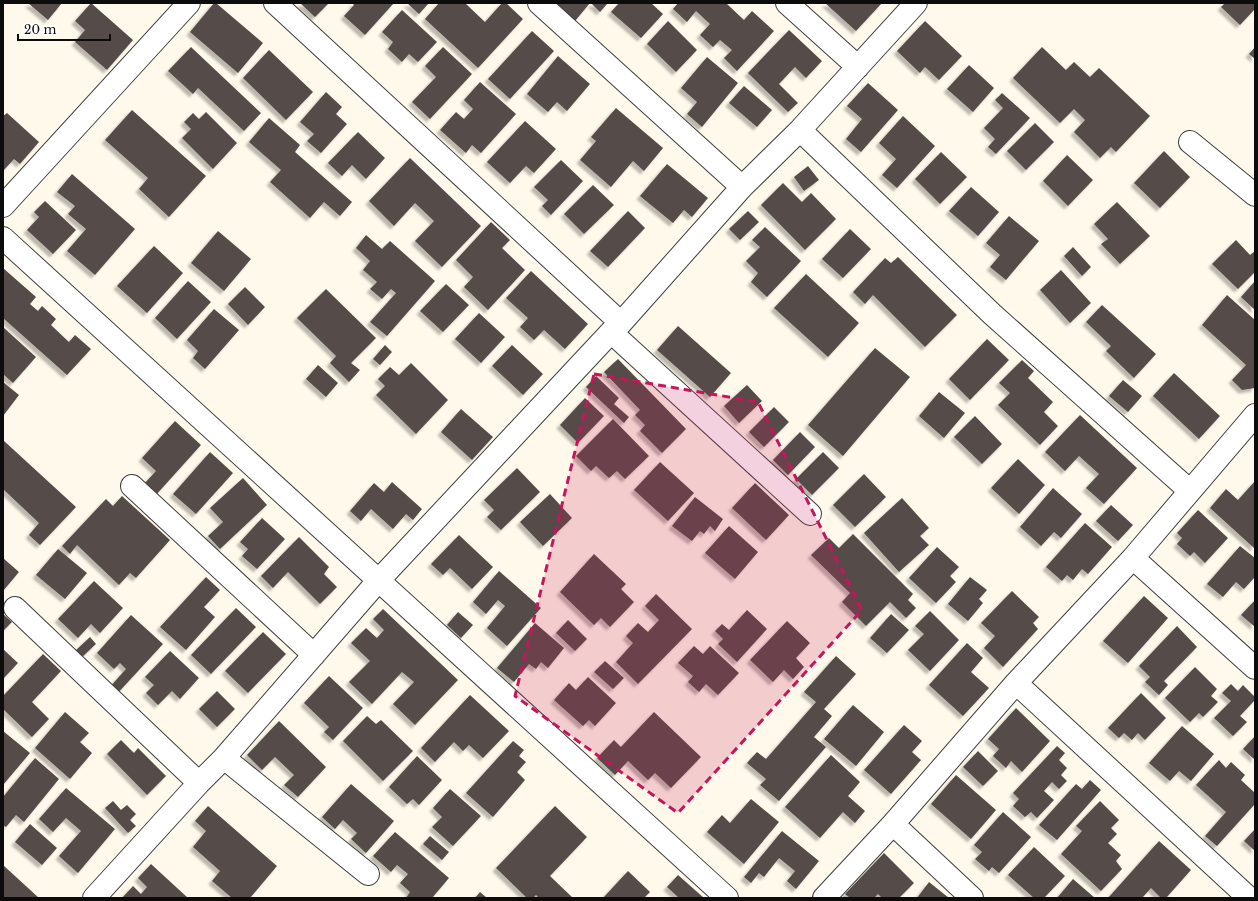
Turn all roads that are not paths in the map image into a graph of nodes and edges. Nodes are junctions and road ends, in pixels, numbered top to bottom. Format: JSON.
{"nodes":[{"id":1,"x":188,"y":3,"type":"edge"},
{"id":2,"x":275,"y":3,"type":"edge"},
{"id":3,"x":539,"y":3,"type":"edge"},
{"id":4,"x":787,"y":3,"type":"edge"},
{"id":5,"x":916,"y":3,"type":"edge"},
{"id":6,"x":858,"y":68,"type":"junction"},
{"id":7,"x":800,"y":130,"type":"junction"},
{"id":8,"x":1190,"y":142,"type":"dead end"},
{"id":9,"x":742,"y":187,"type":"junction"},
{"id":10,"x":1255,"y":195,"type":"edge"},
{"id":11,"x":3,"y":206,"type":"edge"},
{"id":12,"x":3,"y":238,"type":"edge"},
{"id":13,"x":616,"y":328,"type":"junction"},
{"id":14,"x":1253,"y":422,"type":"edge"},
{"id":15,"x":132,"y":486,"type":"dead end"},
{"id":16,"x":1190,"y":491,"type":"junction"},
{"id":17,"x":810,"y":514,"type":"dead end"},
{"id":18,"x":1133,"y":558,"type":"junction"},
{"id":19,"x":378,"y":581,"type":"junction"},
{"id":20,"x":15,"y":608,"type":"dead end"},
{"id":21,"x":314,"y":655,"type":"junction"},
{"id":22,"x":1255,"y":668,"type":"edge"},
{"id":23,"x":1016,"y":684,"type":"junction"},
{"id":24,"x":224,"y":758,"type":"junction"},
{"id":25,"x":199,"y":783,"type":"junction"},
{"id":26,"x":893,"y":824,"type":"junction"},
{"id":27,"x":368,"y":874,"type":"dead end"},
{"id":28,"x":94,"y":898,"type":"edge"},
{"id":29,"x":727,"y":898,"type":"edge"},
{"id":30,"x":824,"y":898,"type":"edge"},
{"id":31,"x":972,"y":898,"type":"edge"},
{"id":32,"x":1249,"y":898,"type":"edge"}],
"edges":[{"from":1,"to":11,"type":"street"},
{"from":2,"to":13,"type":"street"},
{"from":3,"to":9,"type":"street"},
{"from":4,"to":6,"type":"street"},
{"from":5,"to":6,"type":"street"},
{"from":6,"to":7,"type":"street"},
{"from":7,"to":9,"type":"street"},
{"from":7,"to":16,"type":"street"},
{"from":8,"to":10,"type":"street"},
{"from":9,"to":13,"type":"street"},
{"from":12,"to":19,"type":"street"},
{"from":13,"to":17,"type":"street"},
{"from":13,"to":19,"type":"street"},
{"from":14,"to":16,"type":"street"},
{"from":15,"to":21,"type":"street"},
{"from":16,"to":18,"type":"street"},
{"from":18,"to":22,"type":"street"},
{"from":18,"to":23,"type":"street"},
{"from":19,"to":21,"type":"street"},
{"from":19,"to":29,"type":"street"},
{"from":20,"to":25,"type":"street"},
{"from":21,"to":24,"type":"street"},
{"from":23,"to":26,"type":"street"},
{"from":23,"to":32,"type":"street"},
{"from":24,"to":25,"type":"street"},
{"from":24,"to":27,"type":"street"},
{"from":25,"to":28,"type":"street"},
{"from":26,"to":30,"type":"street"},
{"from":26,"to":31,"type":"street"}]}
